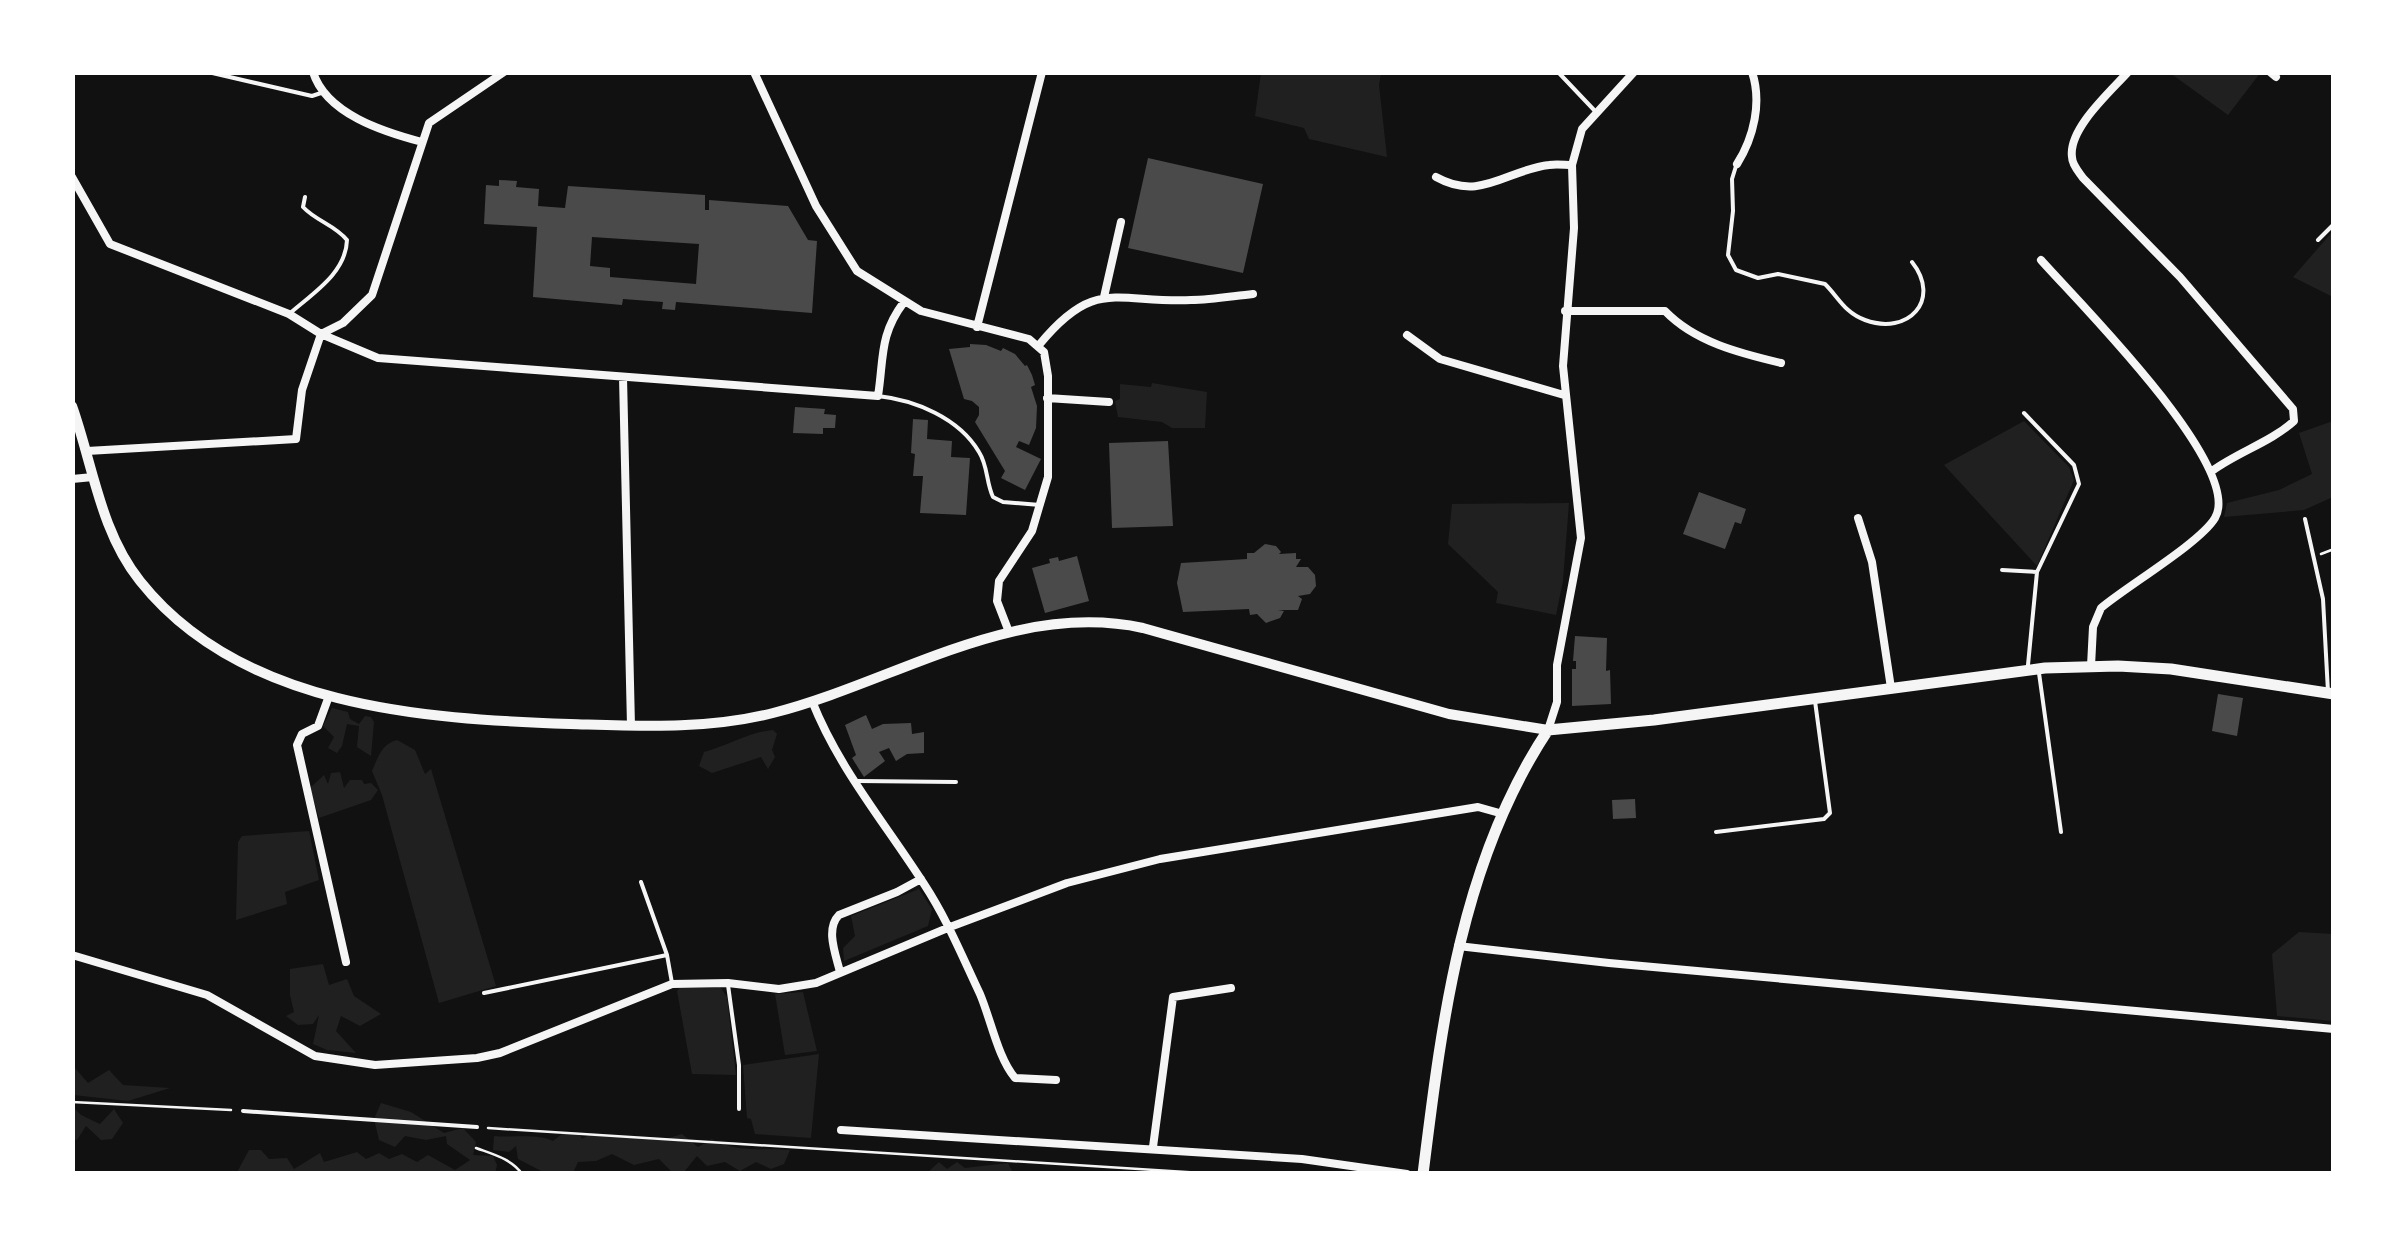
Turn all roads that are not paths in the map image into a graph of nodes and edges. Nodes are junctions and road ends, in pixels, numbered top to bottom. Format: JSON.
{"nodes":[{"id":1,"x":208,"y":72,"type":"edge"},
{"id":2,"x":313,"y":72,"type":"edge"},
{"id":3,"x":504,"y":72,"type":"edge"},
{"id":4,"x":754,"y":72,"type":"edge"},
{"id":5,"x":1042,"y":72,"type":"edge"},
{"id":6,"x":1558,"y":72,"type":"edge"},
{"id":7,"x":1634,"y":72,"type":"edge"},
{"id":8,"x":1752,"y":72,"type":"edge"},
{"id":9,"x":2128,"y":72,"type":"edge"},
{"id":10,"x":324,"y":92,"type":"junction"},
{"id":11,"x":1596,"y":111,"type":"junction"},
{"id":12,"x":422,"y":142,"type":"junction"},
{"id":13,"x":1737,"y":164,"type":"joint"},
{"id":14,"x":1572,"y":165,"type":"junction"},
{"id":15,"x":72,"y":177,"type":"edge"},
{"id":16,"x":1436,"y":177,"type":"dead end"},
{"id":17,"x":306,"y":197,"type":"dead end"},
{"id":18,"x":1121,"y":222,"type":"dead end"},
{"id":19,"x":2334,"y":224,"type":"edge"},
{"id":20,"x":2318,"y":240,"type":"dead end"},
{"id":21,"x":2041,"y":260,"type":"dead end"},
{"id":22,"x":1912,"y":262,"type":"dead end"},
{"id":23,"x":1253,"y":294,"type":"dead end"},
{"id":24,"x":1104,"y":297,"type":"junction"},
{"id":25,"x":904,"y":302,"type":"junction"},
{"id":26,"x":1565,"y":311,"type":"junction"},
{"id":27,"x":290,"y":314,"type":"junction"},
{"id":28,"x":977,"y":327,"type":"junction"},
{"id":29,"x":321,"y":334,"type":"junction"},
{"id":30,"x":1406,"y":335,"type":"dead end"},
{"id":31,"x":1039,"y":345,"type":"junction"},
{"id":32,"x":1781,"y":362,"type":"dead end"},
{"id":33,"x":622,"y":378,"type":"junction"},
{"id":34,"x":1564,"y":395,"type":"junction"},
{"id":35,"x":878,"y":396,"type":"junction"},
{"id":36,"x":1047,"y":398,"type":"junction"},
{"id":37,"x":1109,"y":402,"type":"dead end"},
{"id":38,"x":72,"y":406,"type":"edge"},
{"id":39,"x":2024,"y":413,"type":"dead end"},
{"id":40,"x":87,"y":452,"type":"junction"},
{"id":41,"x":2212,"y":471,"type":"junction"},
{"id":42,"x":93,"y":476,"type":"junction"},
{"id":43,"x":72,"y":479,"type":"edge"},
{"id":44,"x":1041,"y":505,"type":"junction"},
{"id":45,"x":1858,"y":518,"type":"dead end"},
{"id":46,"x":2305,"y":519,"type":"dead end"},
{"id":47,"x":2002,"y":570,"type":"dead end"},
{"id":48,"x":2038,"y":572,"type":"junction"},
{"id":49,"x":1009,"y":632,"type":"junction"},
{"id":50,"x":2091,"y":666,"type":"junction"},
{"id":51,"x":2033,"y":669,"type":"junction"},
{"id":52,"x":1891,"y":688,"type":"junction"},
{"id":53,"x":2331,"y":694,"type":"edge"},
{"id":54,"x":328,"y":696,"type":"junction"},
{"id":55,"x":1815,"y":699,"type":"junction"},
{"id":56,"x":812,"y":701,"type":"junction"},
{"id":57,"x":631,"y":726,"type":"junction"},
{"id":58,"x":1548,"y":730,"type":"junction"},
{"id":59,"x":853,"y":781,"type":"junction"},
{"id":60,"x":956,"y":782,"type":"dead end"},
{"id":61,"x":1503,"y":814,"type":"junction"},
{"id":62,"x":1716,"y":832,"type":"dead end"},
{"id":63,"x":2060,"y":832,"type":"dead end"},
{"id":64,"x":921,"y":879,"type":"junction"},
{"id":65,"x":641,"y":882,"type":"dead end"},
{"id":66,"x":950,"y":926,"type":"junction"},
{"id":67,"x":1458,"y":946,"type":"junction"},
{"id":68,"x":72,"y":955,"type":"edge"},
{"id":69,"x":667,"y":955,"type":"junction"},
{"id":70,"x":346,"y":962,"type":"dead end"},
{"id":71,"x":840,"y":972,"type":"junction"},
{"id":72,"x":728,"y":983,"type":"junction"},
{"id":73,"x":672,"y":984,"type":"junction"},
{"id":74,"x":1231,"y":988,"type":"dead end"},
{"id":75,"x":484,"y":992,"type":"dead end"},
{"id":76,"x":2334,"y":1029,"type":"edge"},
{"id":77,"x":1056,"y":1080,"type":"dead end"},
{"id":78,"x":739,"y":1109,"type":"dead end"},
{"id":79,"x":243,"y":1110,"type":"road end"},
{"id":80,"x":477,"y":1127,"type":"road end"},
{"id":81,"x":841,"y":1130,"type":"dead end"},
{"id":82,"x":1152,"y":1147,"type":"junction"},
{"id":83,"x":1407,"y":1174,"type":"edge"},
{"id":84,"x":1423,"y":1174,"type":"edge"}],
"edges":[{"from":1,"to":10,"type":"lane"},
{"from":2,"to":10,"type":"street"},
{"from":3,"to":12,"type":"street"},
{"from":4,"to":25,"type":"street"},
{"from":5,"to":28,"type":"street"},
{"from":6,"to":11,"type":"lane"},
{"from":7,"to":11,"type":"street"},
{"from":8,"to":13,"type":"street"},
{"from":9,"to":41,"type":"street"},
{"from":10,"to":12,"type":"street"},
{"from":11,"to":14,"type":"street"},
{"from":12,"to":29,"type":"street"},
{"from":13,"to":22,"type":"lane"},
{"from":14,"to":16,"type":"street"},
{"from":14,"to":26,"type":"street"},
{"from":15,"to":27,"type":"street"},
{"from":17,"to":27,"type":"lane"},
{"from":18,"to":24,"type":"street"},
{"from":19,"to":20,"type":"lane"},
{"from":21,"to":41,"type":"street"},
{"from":23,"to":24,"type":"street"},
{"from":24,"to":31,"type":"street"},
{"from":25,"to":28,"type":"street"},
{"from":25,"to":35,"type":"street"},
{"from":26,"to":32,"type":"street"},
{"from":26,"to":34,"type":"street"},
{"from":27,"to":29,"type":"street"},
{"from":28,"to":31,"type":"street"},
{"from":29,"to":33,"type":"street"},
{"from":29,"to":40,"type":"street"},
{"from":30,"to":34,"type":"street"},
{"from":31,"to":36,"type":"street"},
{"from":33,"to":35,"type":"street"},
{"from":33,"to":57,"type":"street"},
{"from":34,"to":58,"type":"street"},
{"from":35,"to":44,"type":"lane"},
{"from":36,"to":37,"type":"street"},
{"from":36,"to":44,"type":"street"},
{"from":38,"to":40,"type":"main road"},
{"from":39,"to":48,"type":"lane"},
{"from":40,"to":42,"type":"main road"},
{"from":41,"to":50,"type":"street"},
{"from":42,"to":43,"type":"street"},
{"from":42,"to":54,"type":"main road"},
{"from":44,"to":49,"type":"street"},
{"from":45,"to":52,"type":"street"},
{"from":46,"to":53,"type":"lane"},
{"from":47,"to":48,"type":"lane"},
{"from":48,"to":51,"type":"lane"},
{"from":49,"to":56,"type":"main road"},
{"from":49,"to":58,"type":"main road"},
{"from":50,"to":51,"type":"main road"},
{"from":50,"to":53,"type":"main road"},
{"from":51,"to":52,"type":"main road"},
{"from":51,"to":63,"type":"lane"},
{"from":52,"to":55,"type":"main road"},
{"from":54,"to":57,"type":"main road"},
{"from":54,"to":70,"type":"street"},
{"from":55,"to":58,"type":"main road"},
{"from":55,"to":62,"type":"lane"},
{"from":56,"to":57,"type":"main road"},
{"from":56,"to":59,"type":"street"},
{"from":58,"to":61,"type":"main road"},
{"from":59,"to":60,"type":"lane"},
{"from":59,"to":64,"type":"street"},
{"from":61,"to":66,"type":"street"},
{"from":61,"to":67,"type":"main road"},
{"from":64,"to":66,"type":"street"},
{"from":64,"to":71,"type":"street"},
{"from":65,"to":69,"type":"lane"},
{"from":66,"to":71,"type":"street"},
{"from":66,"to":77,"type":"street"},
{"from":67,"to":76,"type":"street"},
{"from":67,"to":84,"type":"main road"},
{"from":68,"to":73,"type":"street"},
{"from":69,"to":73,"type":"lane"},
{"from":69,"to":75,"type":"lane"},
{"from":71,"to":72,"type":"street"},
{"from":72,"to":73,"type":"street"},
{"from":72,"to":78,"type":"lane"},
{"from":74,"to":82,"type":"street"},
{"from":79,"to":80,"type":"lane"},
{"from":81,"to":82,"type":"street"},
{"from":82,"to":83,"type":"street"}]}
